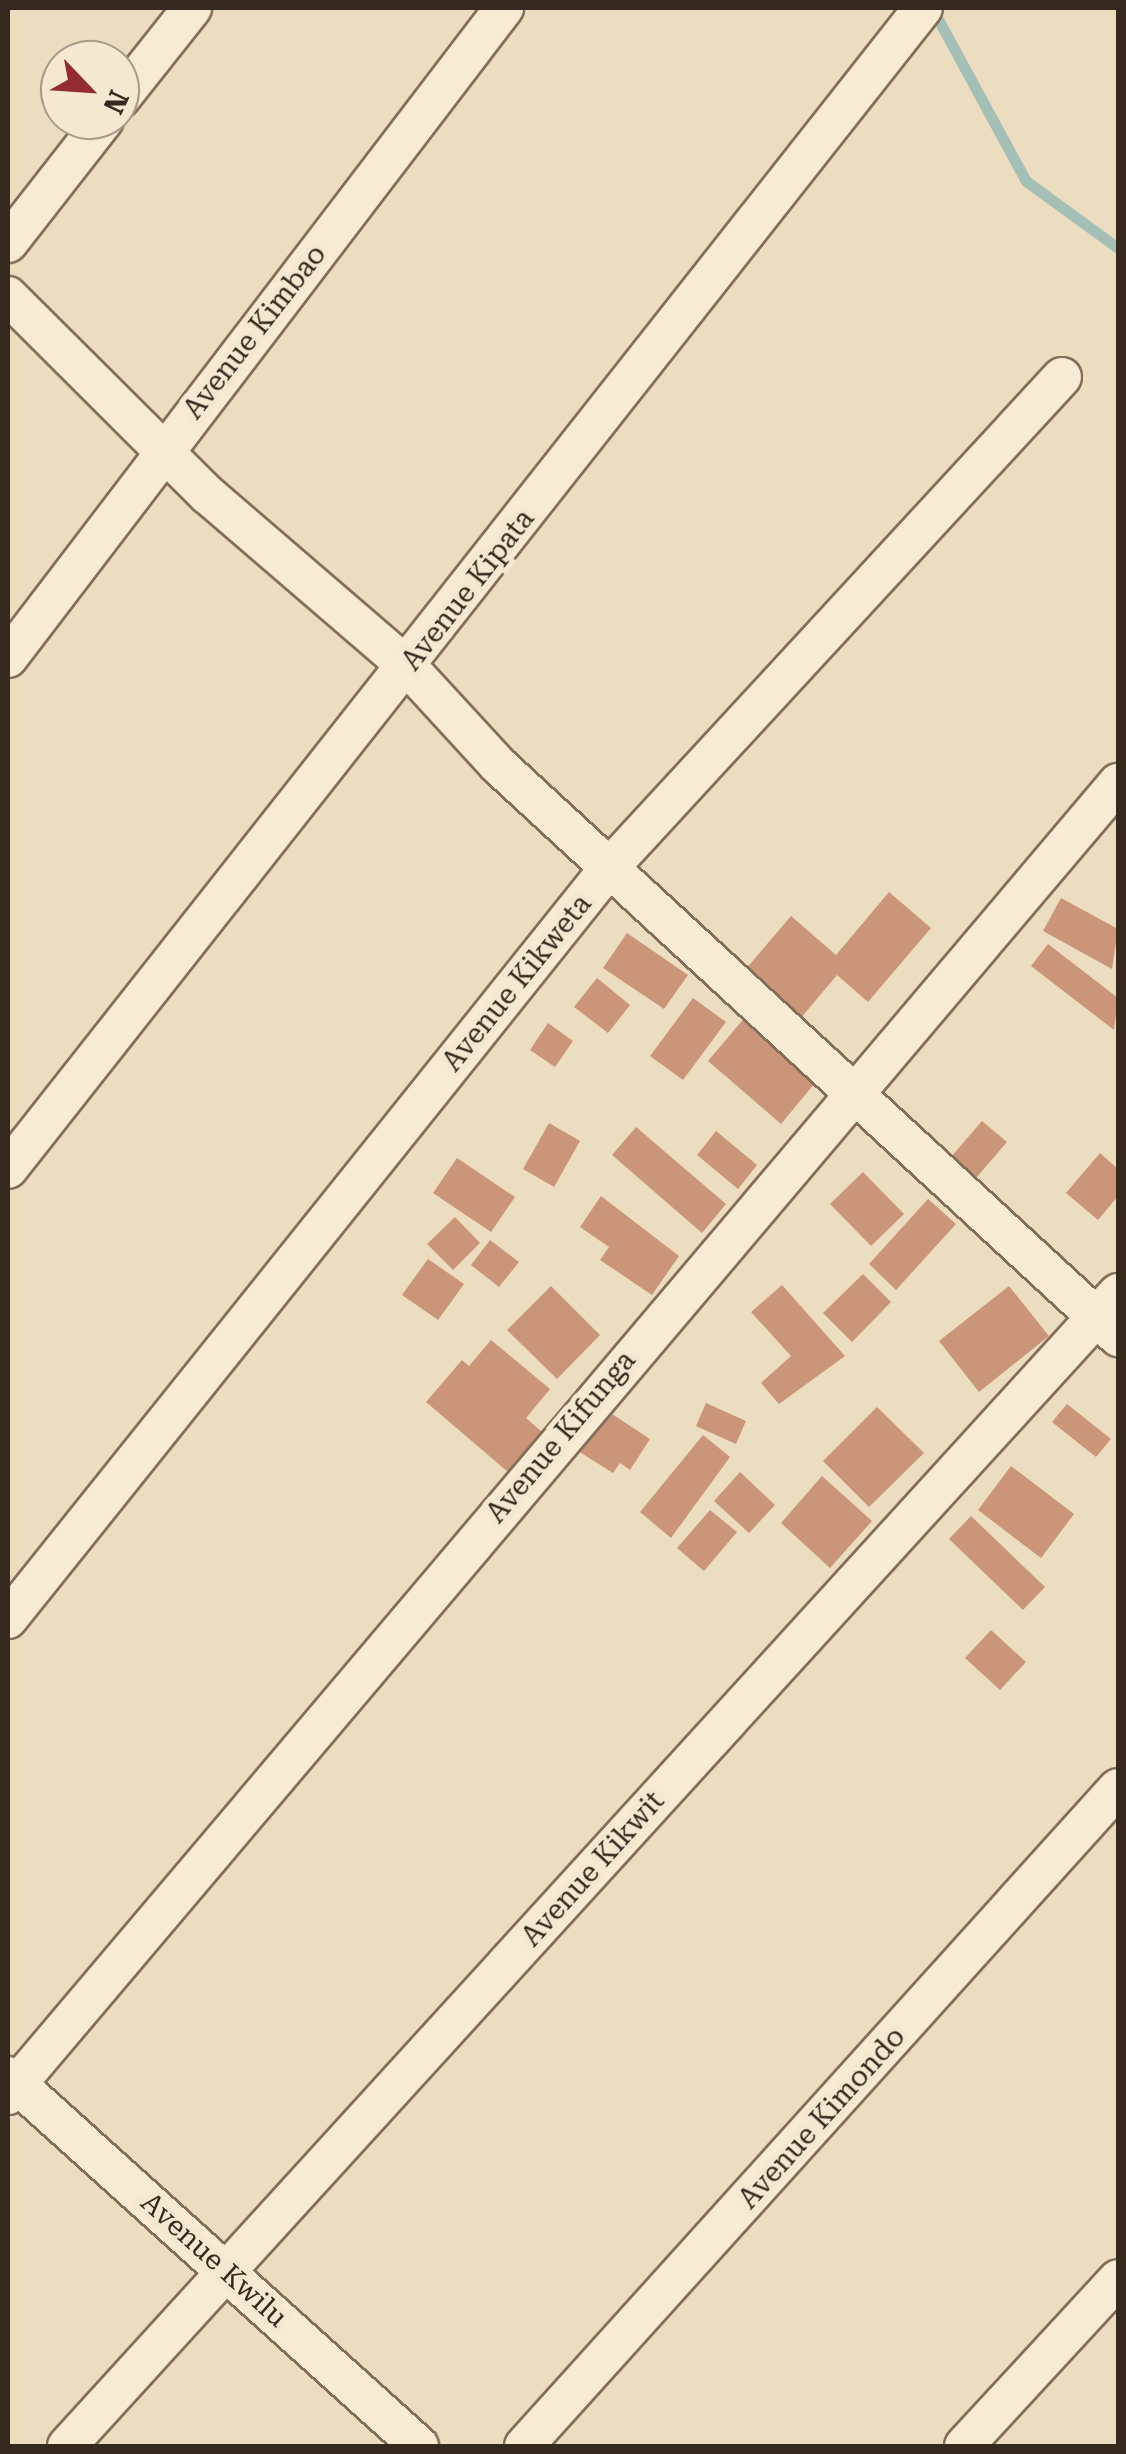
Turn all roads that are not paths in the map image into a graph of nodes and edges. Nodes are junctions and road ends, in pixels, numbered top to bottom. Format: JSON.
{"nodes":[{"id":1,"x":192,"y":8,"type":"edge"},
{"id":2,"x":504,"y":8,"type":"edge"},
{"id":3,"x":923,"y":8,"type":"edge"},
{"id":4,"x":140,"y":74,"type":"edge"},
{"id":5,"x":88,"y":140,"type":"edge"},
{"id":6,"x":8,"y":243,"type":"edge"},
{"id":7,"x":8,"y":296,"type":"edge"},
{"id":8,"x":1062,"y":377,"type":"dead end"},
{"id":9,"x":164,"y":450,"type":"junction"},
{"id":10,"x":8,"y":658,"type":"edge"},
{"id":11,"x":408,"y":666,"type":"junction"},
{"id":12,"x":1118,"y":782,"type":"edge"},
{"id":13,"x":609,"y":868,"type":"junction"},
{"id":14,"x":852,"y":1092,"type":"junction"},
{"id":15,"x":8,"y":1169,"type":"edge"},
{"id":16,"x":1111,"y":1315,"type":"edge"},
{"id":17,"x":8,"y":1620,"type":"edge"},
{"id":18,"x":1118,"y":1788,"type":"edge"},
{"id":19,"x":10,"y":2085,"type":"edge"},
{"id":20,"x":228,"y":2271,"type":"junction"},
{"id":21,"x":1118,"y":2278,"type":"edge"},
{"id":22,"x":67,"y":2446,"type":"edge"},
{"id":23,"x":419,"y":2446,"type":"edge"},
{"id":24,"x":524,"y":2446,"type":"edge"},
{"id":25,"x":964,"y":2446,"type":"edge"}],
"edges":[{"from":1,"to":4,"type":"street"},
{"from":2,"to":9,"type":"street","name":"Avenue Kimbao"},
{"from":3,"to":11,"type":"street","name":"Avenue Kipata"},
{"from":5,"to":6,"type":"street"},
{"from":7,"to":9,"type":"street"},
{"from":8,"to":13,"type":"street","name":"Avenue Kikweta"},
{"from":9,"to":10,"type":"street","name":"Avenue Kimbao"},
{"from":9,"to":11,"type":"street"},
{"from":11,"to":13,"type":"street"},
{"from":11,"to":15,"type":"street","name":"Avenue Kipata"},
{"from":12,"to":14,"type":"street","name":"Avenue Kifunga"},
{"from":13,"to":14,"type":"street"},
{"from":13,"to":17,"type":"street","name":"Avenue Kikweta"},
{"from":14,"to":16,"type":"street"},
{"from":14,"to":19,"type":"street","name":"Avenue Kifunga"},
{"from":16,"to":20,"type":"street","name":"Avenue Kikwit"},
{"from":18,"to":24,"type":"street","name":"Avenue Kimondo"},
{"from":19,"to":20,"type":"street","name":"Avenue Kwilu"},
{"from":20,"to":22,"type":"street","name":"Avenue Kikwit"},
{"from":20,"to":23,"type":"street","name":"Avenue Kwilu"},
{"from":21,"to":25,"type":"street"}]}
